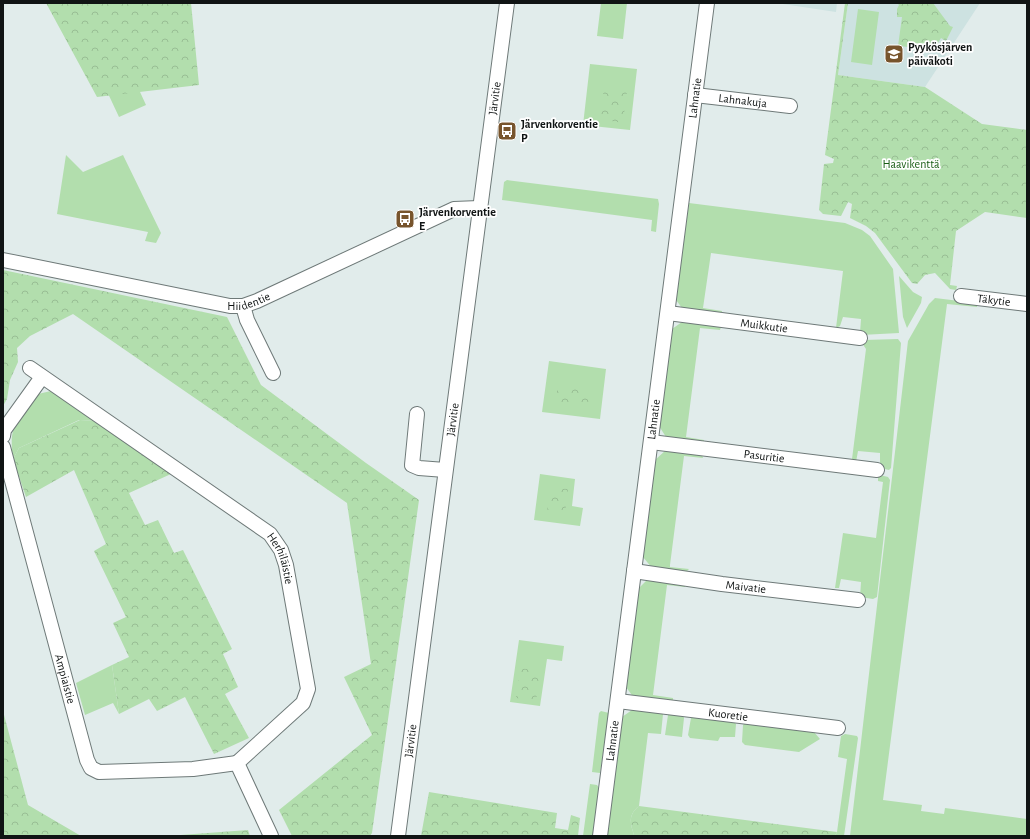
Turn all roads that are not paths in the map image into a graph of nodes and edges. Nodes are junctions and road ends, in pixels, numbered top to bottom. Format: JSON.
{"nodes":[{"id":1,"x":507,"y":3,"type":"edge"},
{"id":2,"x":707,"y":3,"type":"edge"},
{"id":3,"x":695,"y":95,"type":"junction"},
{"id":4,"x":790,"y":106,"type":"dead end"},
{"id":5,"x":480,"y":208,"type":"junction"},
{"id":6,"x":3,"y":260,"type":"edge"},
{"id":7,"x":961,"y":296,"type":"dead end"},
{"id":8,"x":1027,"y":304,"type":"edge"},
{"id":9,"x":243,"y":306,"type":"junction"},
{"id":10,"x":668,"y":313,"type":"junction"},
{"id":11,"x":860,"y":338,"type":"dead end"},
{"id":12,"x":30,"y":368,"type":"dead end"},
{"id":13,"x":272,"y":373,"type":"dead end"},
{"id":14,"x":42,"y":377,"type":"junction"},
{"id":15,"x":417,"y":414,"type":"dead end"},
{"id":16,"x":3,"y":436,"type":"edge"},
{"id":17,"x":651,"y":442,"type":"junction"},
{"id":18,"x":3,"y":446,"type":"edge"},
{"id":19,"x":446,"y":470,"type":"junction"},
{"id":20,"x":877,"y":470,"type":"dead end"},
{"id":21,"x":634,"y":571,"type":"junction"},
{"id":22,"x":858,"y":600,"type":"dead end"},
{"id":23,"x":618,"y":701,"type":"junction"},
{"id":24,"x":838,"y":728,"type":"dead end"},
{"id":25,"x":237,"y":763,"type":"junction"},
{"id":26,"x":271,"y":836,"type":"edge"},
{"id":27,"x":398,"y":836,"type":"edge"},
{"id":28,"x":600,"y":836,"type":"edge"}],
"edges":[{"from":1,"to":5,"type":"street","name":"Järvitie"},
{"from":2,"to":3,"type":"street","name":"Lahnatie"},
{"from":3,"to":4,"type":"street","name":"Lahnakuja"},
{"from":3,"to":10,"type":"street","name":"Lahnatie"},
{"from":5,"to":9,"type":"street","name":"Hiidentie"},
{"from":5,"to":19,"type":"street","name":"Järvitie"},
{"from":6,"to":9,"type":"street","name":"Hiidentie"},
{"from":7,"to":8,"type":"street","name":"Täkytie"},
{"from":9,"to":13,"type":"street"},
{"from":10,"to":11,"type":"street","name":"Muikkutie"},
{"from":10,"to":17,"type":"street","name":"Lahnatie"},
{"from":12,"to":14,"type":"street","name":"Herhiläistie"},
{"from":14,"to":16,"type":"street"},
{"from":14,"to":25,"type":"street","name":"Herhiläistie"},
{"from":15,"to":19,"type":"street"},
{"from":17,"to":20,"type":"street","name":"Pasuritie"},
{"from":17,"to":21,"type":"street","name":"Lahnatie"},
{"from":18,"to":25,"type":"street","name":"Ampiaistie"},
{"from":19,"to":27,"type":"street","name":"Järvitie"},
{"from":21,"to":22,"type":"street","name":"Maivatie"},
{"from":21,"to":23,"type":"street","name":"Lahnatie"},
{"from":23,"to":24,"type":"street","name":"Kuoretie"},
{"from":23,"to":28,"type":"street","name":"Lahnatie"},
{"from":25,"to":26,"type":"street"}]}
